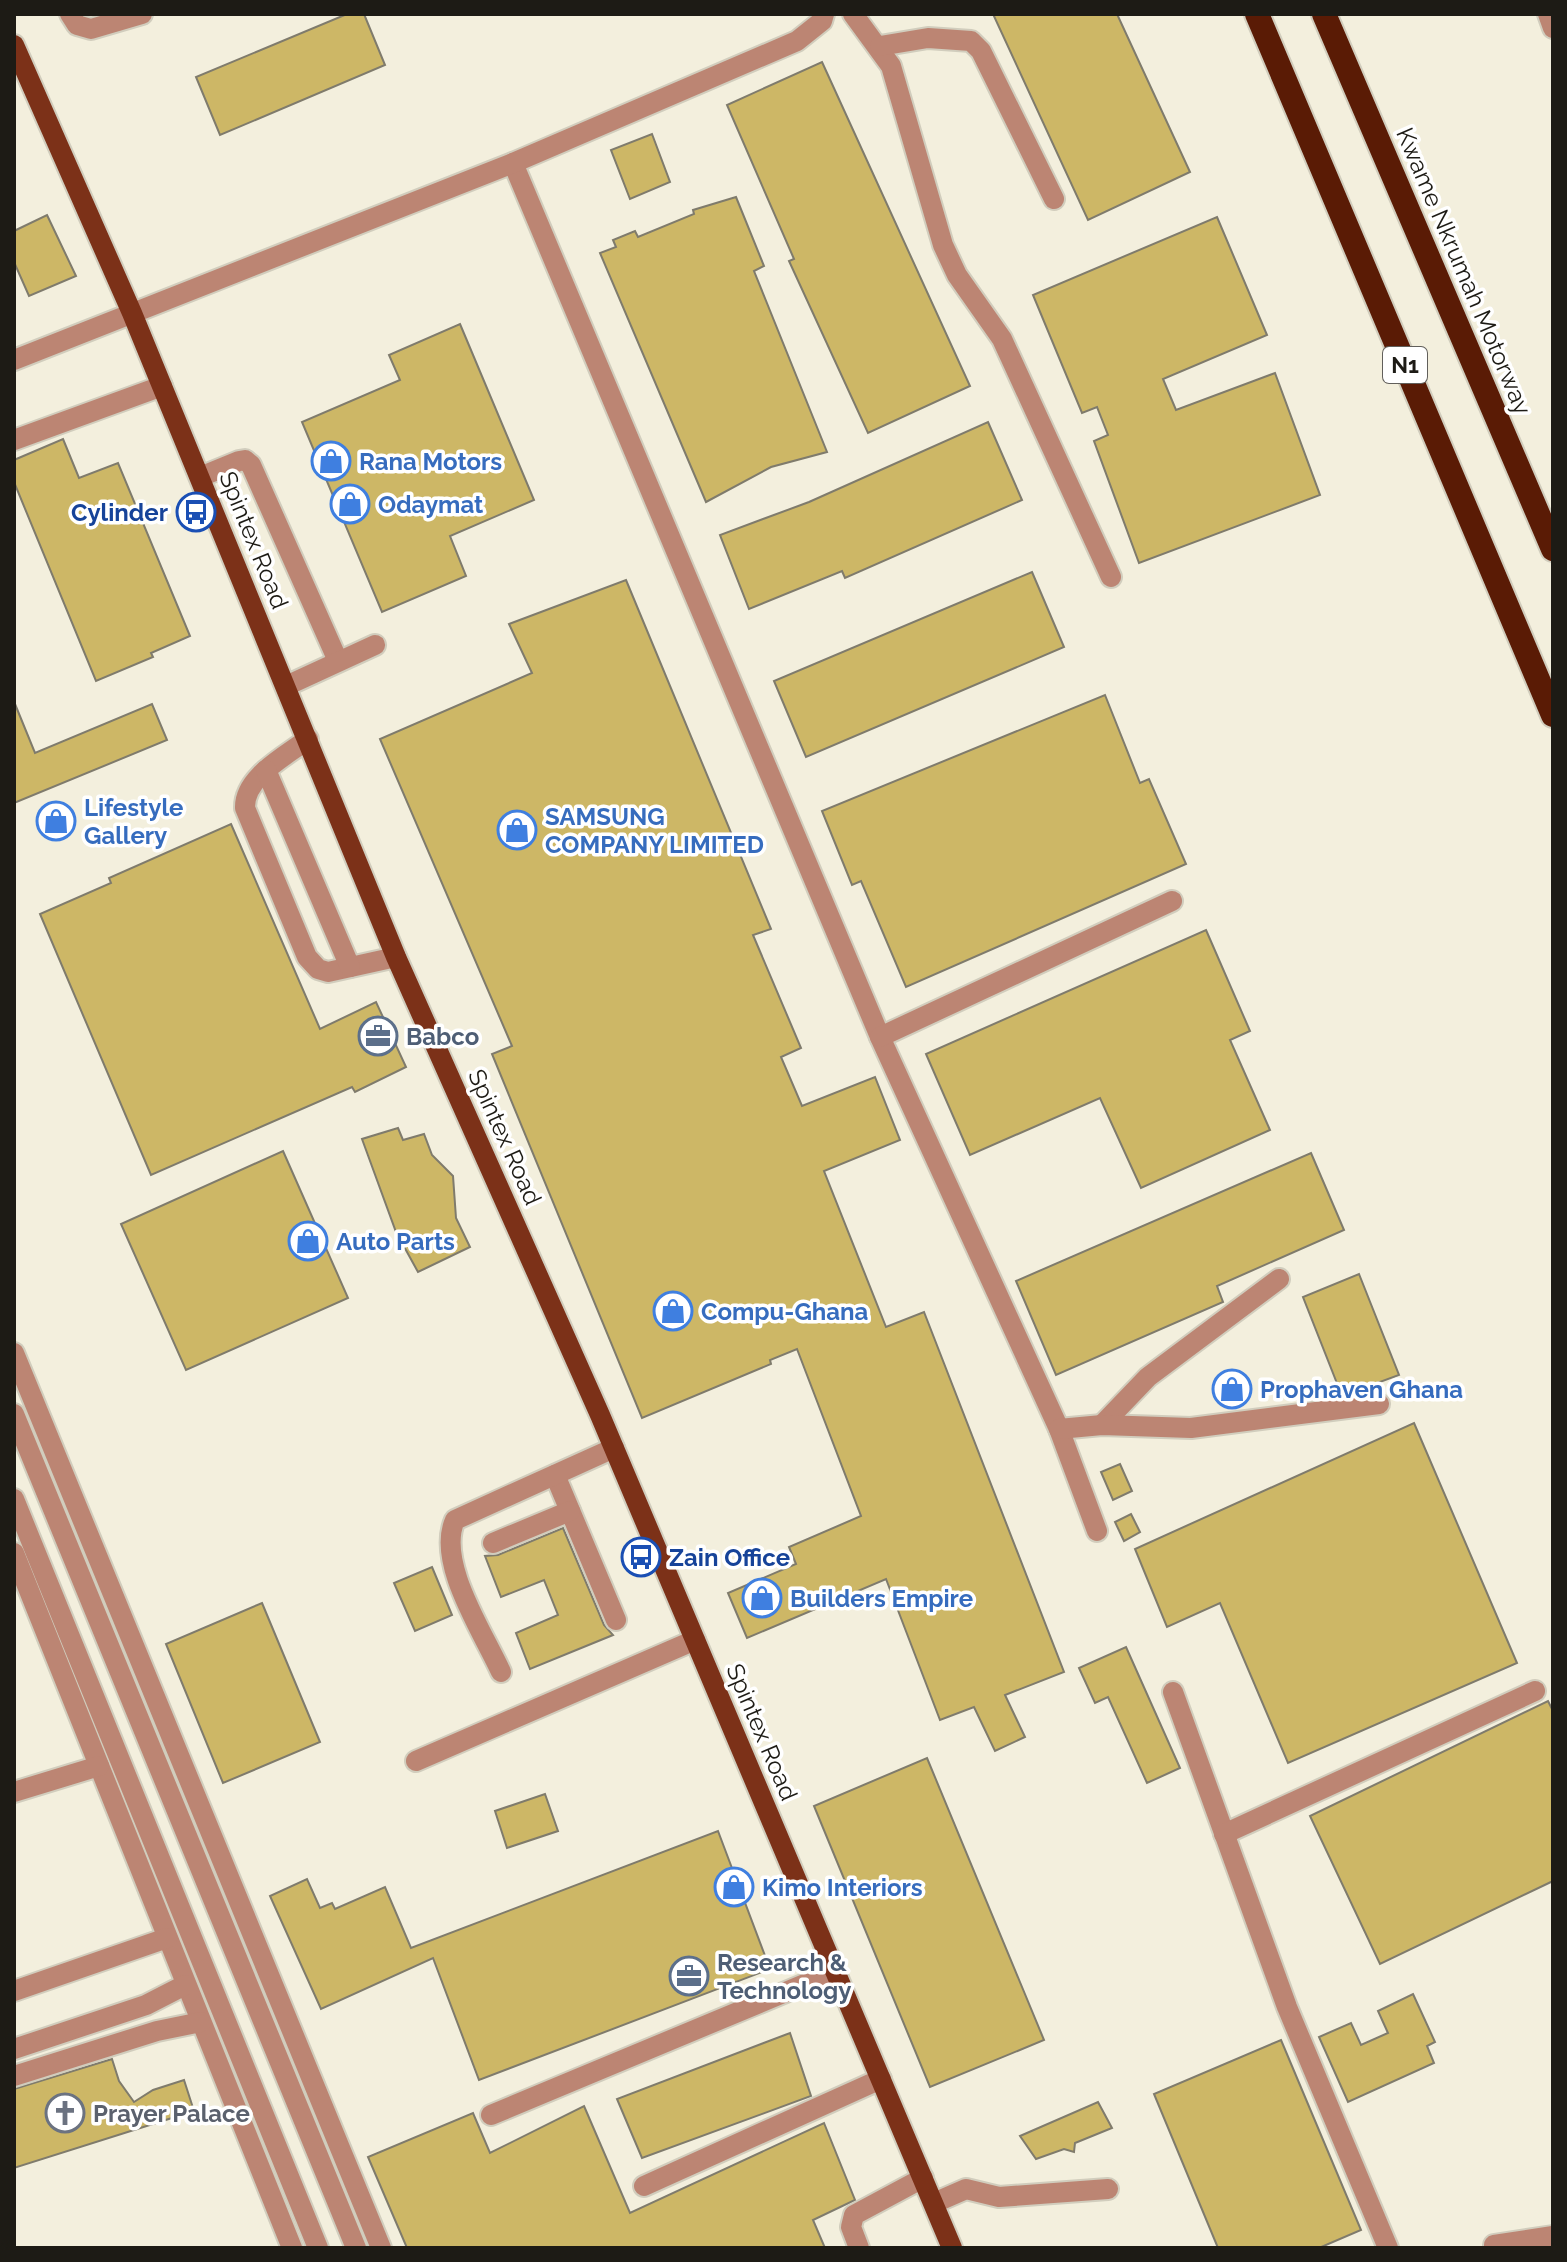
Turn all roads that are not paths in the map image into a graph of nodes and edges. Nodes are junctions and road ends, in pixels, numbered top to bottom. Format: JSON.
{"nodes":[{"id":1,"x":70,"y":14,"type":"edge"},
{"id":2,"x":142,"y":14,"type":"edge"},
{"id":3,"x":824,"y":14,"type":"edge"},
{"id":4,"x":853,"y":14,"type":"edge"},
{"id":5,"x":1257,"y":14,"type":"edge"},
{"id":6,"x":1324,"y":14,"type":"edge"},
{"id":7,"x":1548,"y":14,"type":"edge"},
{"id":8,"x":1553,"y":28,"type":"edge"},
{"id":9,"x":14,"y":45,"type":"edge"},
{"id":10,"x":880,"y":46,"type":"junction"},
{"id":11,"x":513,"y":163,"type":"junction"},
{"id":12,"x":1054,"y":199,"type":"dead end"},
{"id":13,"x":132,"y":313,"type":"junction"},
{"id":14,"x":14,"y":360,"type":"edge"},
{"id":15,"x":162,"y":386,"type":"junction"},
{"id":16,"x":14,"y":440,"type":"edge"},
{"id":17,"x":200,"y":477,"type":"junction"},
{"id":18,"x":1553,"y":549,"type":"edge"},
{"id":19,"x":1111,"y":577,"type":"dead end"},
{"id":20,"x":375,"y":645,"type":"dead end"},
{"id":21,"x":338,"y":661,"type":"junction"},
{"id":22,"x":286,"y":686,"type":"junction"},
{"id":23,"x":1553,"y":715,"type":"edge"},
{"id":24,"x":308,"y":739,"type":"junction"},
{"id":25,"x":266,"y":770,"type":"junction"},
{"id":26,"x":1172,"y":901,"type":"dead end"},
{"id":27,"x":396,"y":957,"type":"junction"},
{"id":28,"x":350,"y":967,"type":"junction"},
{"id":29,"x":880,"y":1037,"type":"junction"},
{"id":30,"x":1279,"y":1279,"type":"dead end"},
{"id":31,"x":14,"y":1353,"type":"edge"},
{"id":32,"x":1379,"y":1404,"type":"dead end"},
{"id":33,"x":14,"y":1414,"type":"edge"},
{"id":34,"x":1102,"y":1425,"type":"junction"},
{"id":35,"x":1059,"y":1429,"type":"junction"},
{"id":36,"x":614,"y":1448,"type":"junction"},
{"id":37,"x":555,"y":1475,"type":"junction"},
{"id":38,"x":14,"y":1499,"type":"edge"},
{"id":39,"x":570,"y":1511,"type":"junction"},
{"id":40,"x":1097,"y":1531,"type":"dead end"},
{"id":41,"x":493,"y":1543,"type":"dead end"},
{"id":42,"x":14,"y":1553,"type":"edge"},
{"id":43,"x":616,"y":1620,"type":"dead end"},
{"id":44,"x":695,"y":1640,"type":"junction"},
{"id":45,"x":501,"y":1672,"type":"dead end"},
{"id":46,"x":1535,"y":1691,"type":"dead end"},
{"id":47,"x":1173,"y":1692,"type":"dead end"},
{"id":48,"x":416,"y":1761,"type":"dead end"},
{"id":49,"x":99,"y":1766,"type":"junction"},
{"id":50,"x":14,"y":1792,"type":"edge"},
{"id":51,"x":1224,"y":1834,"type":"junction"},
{"id":52,"x":167,"y":1938,"type":"junction"},
{"id":53,"x":836,"y":1971,"type":"junction"},
{"id":54,"x":185,"y":1985,"type":"junction"},
{"id":55,"x":14,"y":1991,"type":"edge"},
{"id":56,"x":201,"y":2022,"type":"junction"},
{"id":57,"x":14,"y":2049,"type":"edge"},
{"id":58,"x":14,"y":2076,"type":"edge"},
{"id":59,"x":881,"y":2079,"type":"junction"},
{"id":60,"x":491,"y":2115,"type":"dead end"},
{"id":61,"x":923,"y":2178,"type":"junction"},
{"id":62,"x":644,"y":2186,"type":"dead end"},
{"id":63,"x":1108,"y":2189,"type":"dead end"},
{"id":64,"x":934,"y":2203,"type":"junction"},
{"id":65,"x":1553,"y":2236,"type":"edge"},
{"id":66,"x":1494,"y":2245,"type":"dead end"},
{"id":67,"x":292,"y":2248,"type":"edge"},
{"id":68,"x":318,"y":2248,"type":"edge"},
{"id":69,"x":356,"y":2248,"type":"edge"},
{"id":70,"x":381,"y":2248,"type":"edge"},
{"id":71,"x":859,"y":2248,"type":"edge"},
{"id":72,"x":952,"y":2248,"type":"edge"},
{"id":73,"x":1388,"y":2248,"type":"edge"}],
"edges":[{"from":1,"to":2,"type":"street"},
{"from":3,"to":11,"type":"street"},
{"from":4,"to":10,"type":"street"},
{"from":5,"to":23,"type":"highway","number":"N1"},
{"from":6,"to":18,"type":"highway","name":"Kwame Nkrumah Motorway"},
{"from":7,"to":8,"type":"street"},
{"from":9,"to":13,"type":"main road","name":"Spintex Road"},
{"from":10,"to":12,"type":"street"},
{"from":10,"to":19,"type":"street"},
{"from":11,"to":13,"type":"street"},
{"from":11,"to":29,"type":"street"},
{"from":13,"to":14,"type":"street"},
{"from":13,"to":15,"type":"main road","name":"Spintex Road"},
{"from":15,"to":16,"type":"street"},
{"from":15,"to":17,"type":"main road","name":"Spintex Road"},
{"from":17,"to":21,"type":"street"},
{"from":17,"to":22,"type":"main road","name":"Spintex Road"},
{"from":20,"to":21,"type":"street"},
{"from":21,"to":22,"type":"street"},
{"from":22,"to":24,"type":"main road","name":"Spintex Road"},
{"from":24,"to":25,"type":"street"},
{"from":24,"to":27,"type":"main road","name":"Spintex Road"},
{"from":25,"to":28,"type":"street"},
{"from":25,"to":28,"type":"street"},
{"from":26,"to":29,"type":"street"},
{"from":27,"to":28,"type":"street"},
{"from":27,"to":36,"type":"main road","name":"Spintex Road"},
{"from":29,"to":35,"type":"street"},
{"from":30,"to":34,"type":"street"},
{"from":31,"to":70,"type":"street"},
{"from":32,"to":34,"type":"street"},
{"from":33,"to":69,"type":"street"},
{"from":34,"to":35,"type":"street"},
{"from":35,"to":40,"type":"street"},
{"from":36,"to":37,"type":"street"},
{"from":36,"to":44,"type":"main road","name":"Spintex Road"},
{"from":37,"to":39,"type":"street"},
{"from":37,"to":45,"type":"street"},
{"from":38,"to":68,"type":"street"},
{"from":39,"to":41,"type":"street"},
{"from":39,"to":43,"type":"street"},
{"from":42,"to":49,"type":"street"},
{"from":44,"to":48,"type":"street"},
{"from":44,"to":53,"type":"main road","name":"Spintex Road"},
{"from":46,"to":51,"type":"street"},
{"from":47,"to":51,"type":"street"},
{"from":49,"to":50,"type":"street"},
{"from":49,"to":52,"type":"street"},
{"from":51,"to":73,"type":"street"},
{"from":52,"to":54,"type":"street"},
{"from":52,"to":55,"type":"street"},
{"from":53,"to":59,"type":"main road","name":"Spintex Road"},
{"from":53,"to":60,"type":"street"},
{"from":54,"to":56,"type":"street"},
{"from":54,"to":57,"type":"street"},
{"from":56,"to":58,"type":"street"},
{"from":56,"to":67,"type":"street"},
{"from":59,"to":61,"type":"main road","name":"Spintex Road"},
{"from":59,"to":62,"type":"street"},
{"from":61,"to":64,"type":"main road","name":"Spintex Road"},
{"from":61,"to":71,"type":"street"},
{"from":63,"to":64,"type":"street"},
{"from":64,"to":72,"type":"main road","name":"Spintex Road"},
{"from":65,"to":66,"type":"street"}]}
